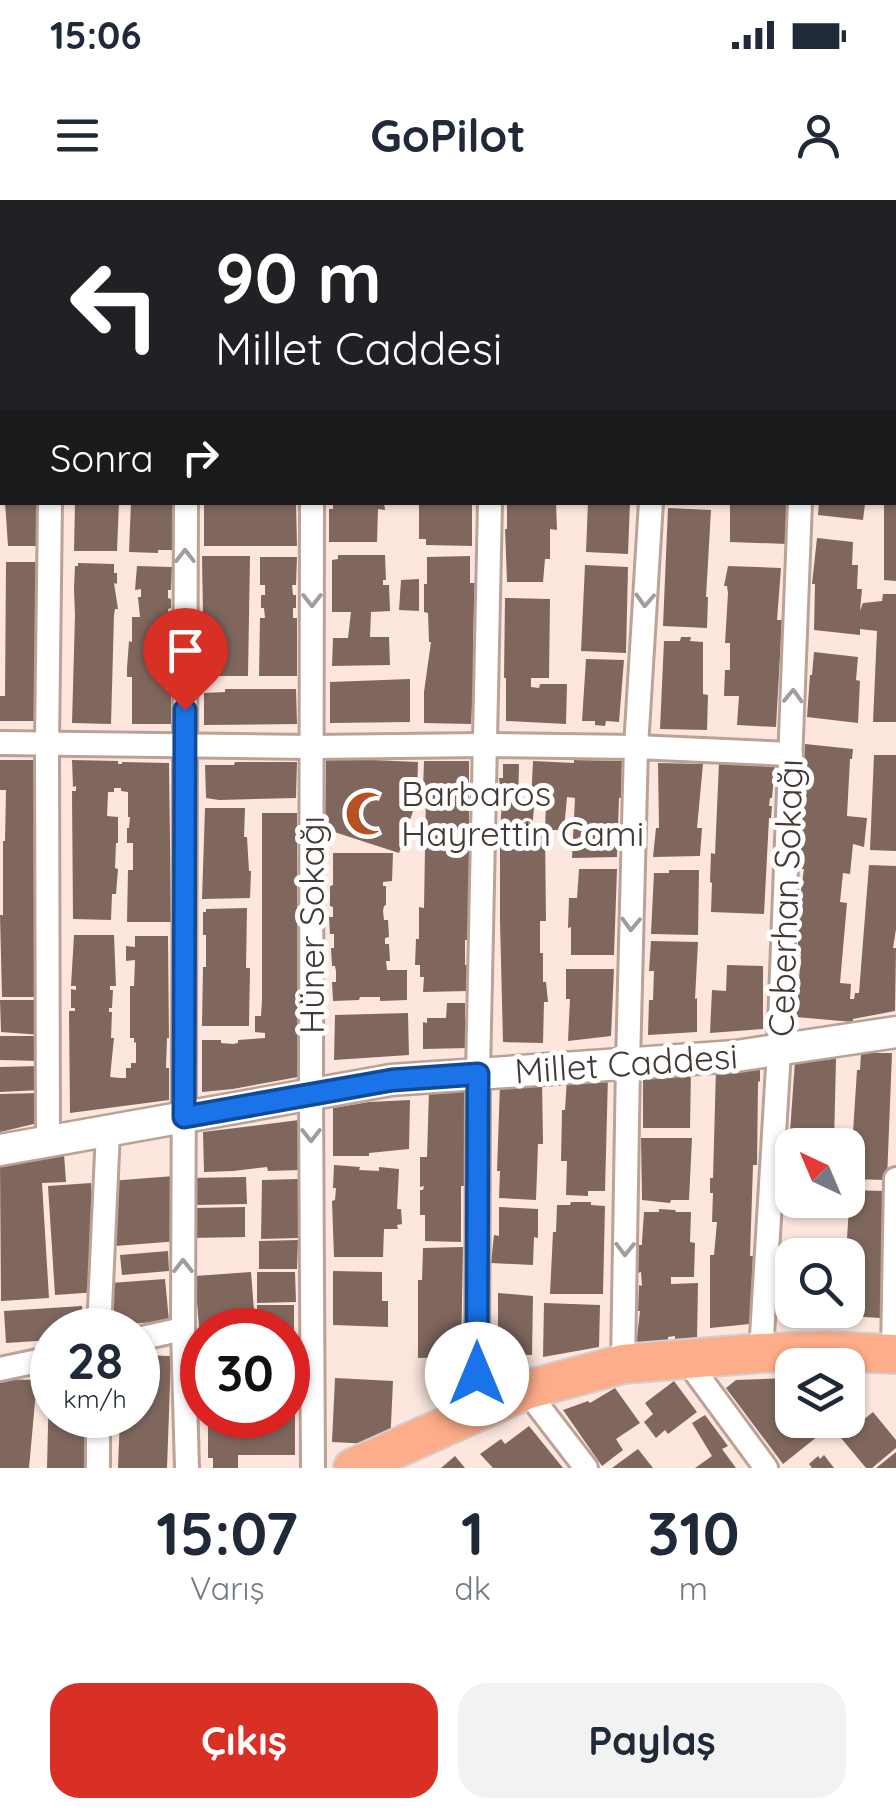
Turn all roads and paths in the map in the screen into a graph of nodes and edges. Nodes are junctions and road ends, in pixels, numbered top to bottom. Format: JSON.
{"nodes":[{"id":1,"x":50,"y":505,"type":"edge"},
{"id":2,"x":186,"y":505,"type":"edge"},
{"id":3,"x":312,"y":505,"type":"edge"},
{"id":4,"x":490,"y":505,"type":"edge"},
{"id":5,"x":651,"y":505,"type":"edge"},
{"id":6,"x":800,"y":505,"type":"edge"},
{"id":7,"x":0,"y":742,"type":"edge"},
{"id":8,"x":48,"y":743,"type":"junction"},
{"id":9,"x":185,"y":745,"type":"junction"},
{"id":10,"x":484,"y":745,"type":"junction"},
{"id":11,"x":311,"y":747,"type":"junction"},
{"id":12,"x":636,"y":747,"type":"junction"},
{"id":13,"x":790,"y":754,"type":"junction"},
{"id":14,"x":896,"y":1032,"type":"edge"},
{"id":15,"x":778,"y":1050,"type":"junction"},
{"id":16,"x":628,"y":1064,"type":"junction"},
{"id":17,"x":478,"y":1074,"type":"junction"},
{"id":18,"x":311,"y":1094,"type":"junction"},
{"id":19,"x":184,"y":1117,"type":"junction"},
{"id":20,"x":108,"y":1130,"type":"junction"},
{"id":21,"x":48,"y":1141,"type":"junction"},
{"id":22,"x":0,"y":1150,"type":"edge"},
{"id":23,"x":896,"y":1179,"type":"edge"},
{"id":24,"x":101,"y":1308,"type":"edge"},
{"id":25,"x":183,"y":1308,"type":"edge"},
{"id":26,"x":761,"y":1353,"type":"junction"},
{"id":27,"x":895,"y":1356,"type":"edge"},
{"id":28,"x":684,"y":1358,"type":"junction"},
{"id":29,"x":30,"y":1363,"type":"edge"},
{"id":30,"x":623,"y":1364,"type":"junction"},
{"id":31,"x":0,"y":1370,"type":"edge"},
{"id":32,"x":526,"y":1390,"type":"junction"},
{"id":33,"x":477,"y":1411,"type":"junction"},
{"id":34,"x":98,"y":1438,"type":"edge"},
{"id":35,"x":185,"y":1438,"type":"edge"},
{"id":36,"x":378,"y":1463,"type":"edge"},
{"id":37,"x":98,"y":1468,"type":"edge"},
{"id":38,"x":186,"y":1468,"type":"edge"},
{"id":39,"x":313,"y":1468,"type":"edge"},
{"id":40,"x":586,"y":1468,"type":"edge"},
{"id":41,"x":766,"y":1468,"type":"edge"}],
"edges":[{"from":1,"to":8,"type":"street"},
{"from":9,"to":2,"type":"street","one_way":true},
{"from":3,"to":11,"type":"street","name":"Hüner Sokağı","one_way":true},
{"from":4,"to":10,"type":"street"},
{"from":5,"to":12,"type":"street","one_way":true},
{"from":13,"to":6,"type":"street","name":"Ceberhan Sokağı","one_way":true},
{"from":7,"to":8,"type":"street"},
{"from":8,"to":9,"type":"street"},
{"from":8,"to":21,"type":"street"},
{"from":9,"to":11,"type":"street"},
{"from":9,"to":19,"type":"street"},
{"from":10,"to":11,"type":"street"},
{"from":10,"to":12,"type":"street"},
{"from":10,"to":17,"type":"street"},
{"from":11,"to":18,"type":"street","name":"Hüner Sokağı"},
{"from":12,"to":13,"type":"street"},
{"from":12,"to":16,"type":"street","one_way":true},
{"from":13,"to":15,"type":"street","name":"Ceberhan Sokağı"},
{"from":14,"to":15,"type":"street","name":"Millet Caddesi"},
{"from":15,"to":16,"type":"street","name":"Millet Caddesi"},
{"from":15,"to":26,"type":"street","name":"Ceberhan Sokağı"},
{"from":16,"to":17,"type":"street","name":"Millet Caddesi"},
{"from":16,"to":30,"type":"street","one_way":true},
{"from":17,"to":18,"type":"street","name":"Millet Caddesi"},
{"from":17,"to":33,"type":"street"},
{"from":18,"to":19,"type":"street","name":"Millet Caddesi"},
{"from":18,"to":39,"type":"street","name":"Hüner Sokağı","one_way":true},
{"from":19,"to":20,"type":"street","name":"Millet Caddesi"},
{"from":25,"to":19,"type":"street","one_way":true},
{"from":20,"to":21,"type":"street","name":"Millet Caddesi"},
{"from":20,"to":24,"type":"street"},
{"from":21,"to":22,"type":"street","name":"Millet Caddesi"},
{"from":23,"to":27,"type":"street"},
{"from":26,"to":27,"type":"main road"},
{"from":26,"to":28,"type":"main road"},
{"from":28,"to":30,"type":"main road"},
{"from":28,"to":41,"type":"street"},
{"from":29,"to":31,"type":"street"},
{"from":30,"to":32,"type":"main road"},
{"from":32,"to":33,"type":"main road"},
{"from":32,"to":40,"type":"street"},
{"from":33,"to":36,"type":"main road"},
{"from":34,"to":37,"type":"street"},
{"from":35,"to":38,"type":"street"}]}
